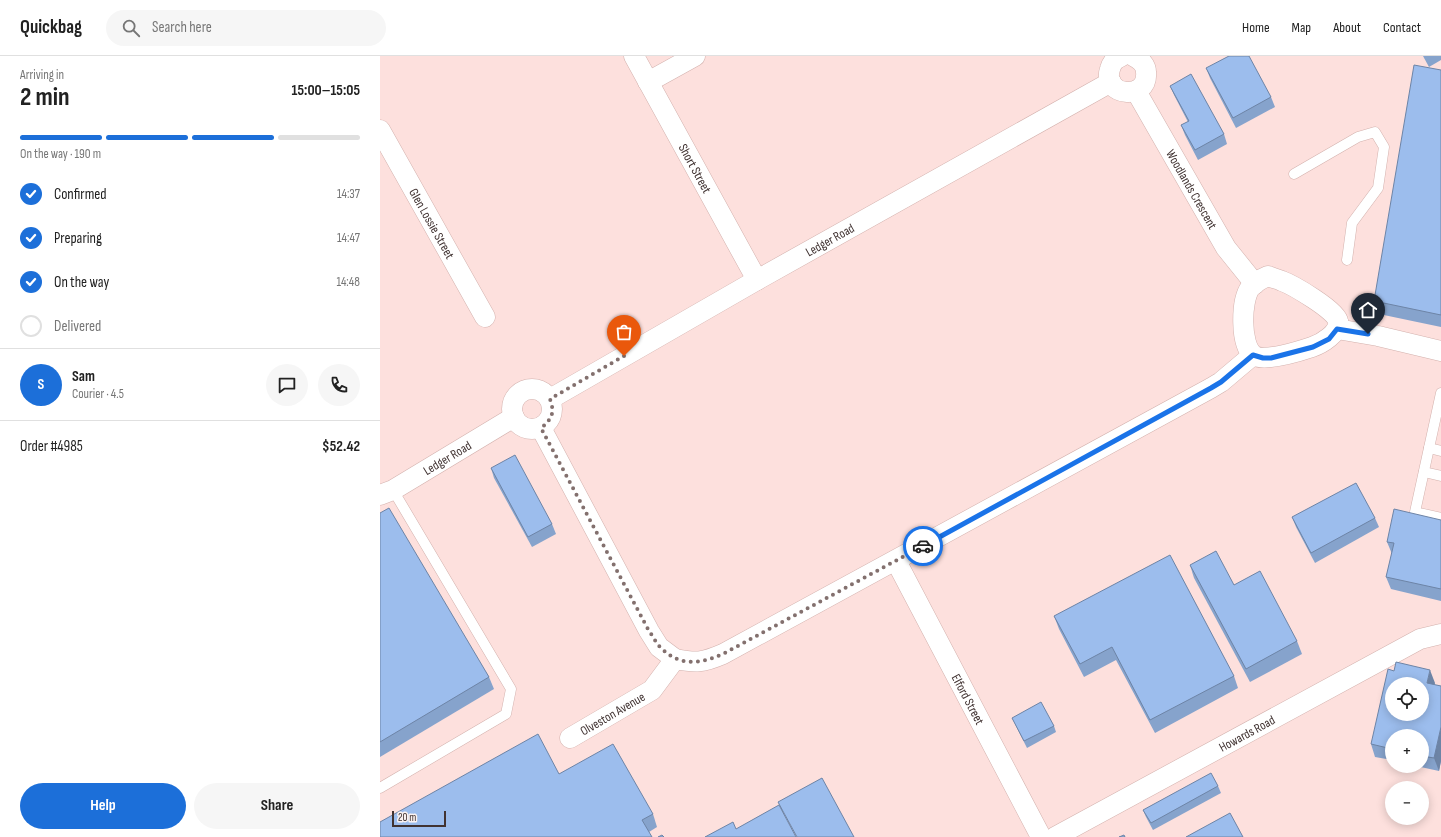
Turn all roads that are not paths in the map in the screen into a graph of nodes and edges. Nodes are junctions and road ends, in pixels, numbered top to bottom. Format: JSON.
{"nodes":[{"id":1,"x":634,"y":56,"type":"edge"},
{"id":2,"x":695,"y":56,"type":"edge"},
{"id":3,"x":1122,"y":56,"type":"edge"},
{"id":4,"x":1144,"y":58,"type":"edge"},
{"id":5,"x":648,"y":82,"type":"junction"},
{"id":6,"x":1110,"y":82,"type":"junction"},
{"id":7,"x":1136,"y":91,"type":"junction"},
{"id":8,"x":380,"y":130,"type":"edge"},
{"id":9,"x":1294,"y":174,"type":"dead end"},
{"id":10,"x":1347,"y":260,"type":"dead end"},
{"id":11,"x":758,"y":280,"type":"junction"},
{"id":12,"x":1255,"y":284,"type":"junction"},
{"id":13,"x":485,"y":317,"type":"dead end"},
{"id":14,"x":1337,"y":329,"type":"junction"},
{"id":15,"x":1441,"y":351,"type":"edge"},
{"id":16,"x":1253,"y":355,"type":"junction"},
{"id":17,"x":1441,"y":393,"type":"edge"},
{"id":18,"x":550,"y":399,"type":"junction"},
{"id":19,"x":514,"y":417,"type":"junction"},
{"id":20,"x":541,"y":428,"type":"junction"},
{"id":21,"x":1429,"y":448,"type":"junction"},
{"id":22,"x":1441,"y":451,"type":"edge"},
{"id":23,"x":1424,"y":472,"type":"junction"},
{"id":24,"x":1441,"y":476,"type":"edge"},
{"id":25,"x":386,"y":492,"type":"edge"},
{"id":26,"x":1441,"y":518,"type":"edge"},
{"id":27,"x":896,"y":561,"type":"junction"},
{"id":28,"x":1441,"y":634,"type":"edge"},
{"id":29,"x":675,"y":659,"type":"junction"},
{"id":30,"x":570,"y":738,"type":"dead end"},
{"id":31,"x":380,"y":788,"type":"edge"},
{"id":32,"x":1041,"y":837,"type":"edge"},
{"id":33,"x":1055,"y":837,"type":"edge"}],
"edges":[{"from":1,"to":5,"type":"street","name":"Short Street"},
{"from":2,"to":5,"type":"street"},
{"from":3,"to":6,"type":"street"},
{"from":4,"to":7,"type":"street"},
{"from":5,"to":11,"type":"street","name":"Short Street"},
{"from":6,"to":7,"type":"street"},
{"from":6,"to":11,"type":"street","name":"Ledger Road"},
{"from":7,"to":12,"type":"street","name":"Woodlands Crescent"},
{"from":8,"to":13,"type":"street","name":"Glen Lossie Street"},
{"from":9,"to":10,"type":"lane"},
{"from":11,"to":18,"type":"street","name":"Ledger Road"},
{"from":12,"to":14,"type":"street"},
{"from":12,"to":16,"type":"street"},
{"from":14,"to":15,"type":"street"},
{"from":14,"to":16,"type":"street"},
{"from":16,"to":27,"type":"street"},
{"from":17,"to":21,"type":"lane"},
{"from":18,"to":19,"type":"street"},
{"from":18,"to":20,"type":"street"},
{"from":19,"to":20,"type":"street"},
{"from":19,"to":25,"type":"street","name":"Ledger Road"},
{"from":20,"to":29,"type":"street"},
{"from":21,"to":22,"type":"lane"},
{"from":21,"to":23,"type":"lane"},
{"from":23,"to":24,"type":"lane"},
{"from":23,"to":26,"type":"lane"},
{"from":25,"to":31,"type":"lane"},
{"from":27,"to":29,"type":"street"},
{"from":27,"to":32,"type":"street","name":"Elford Street"},
{"from":28,"to":33,"type":"street","name":"Howards Road"},
{"from":29,"to":30,"type":"street","name":"Olveston Avenue"}]}
